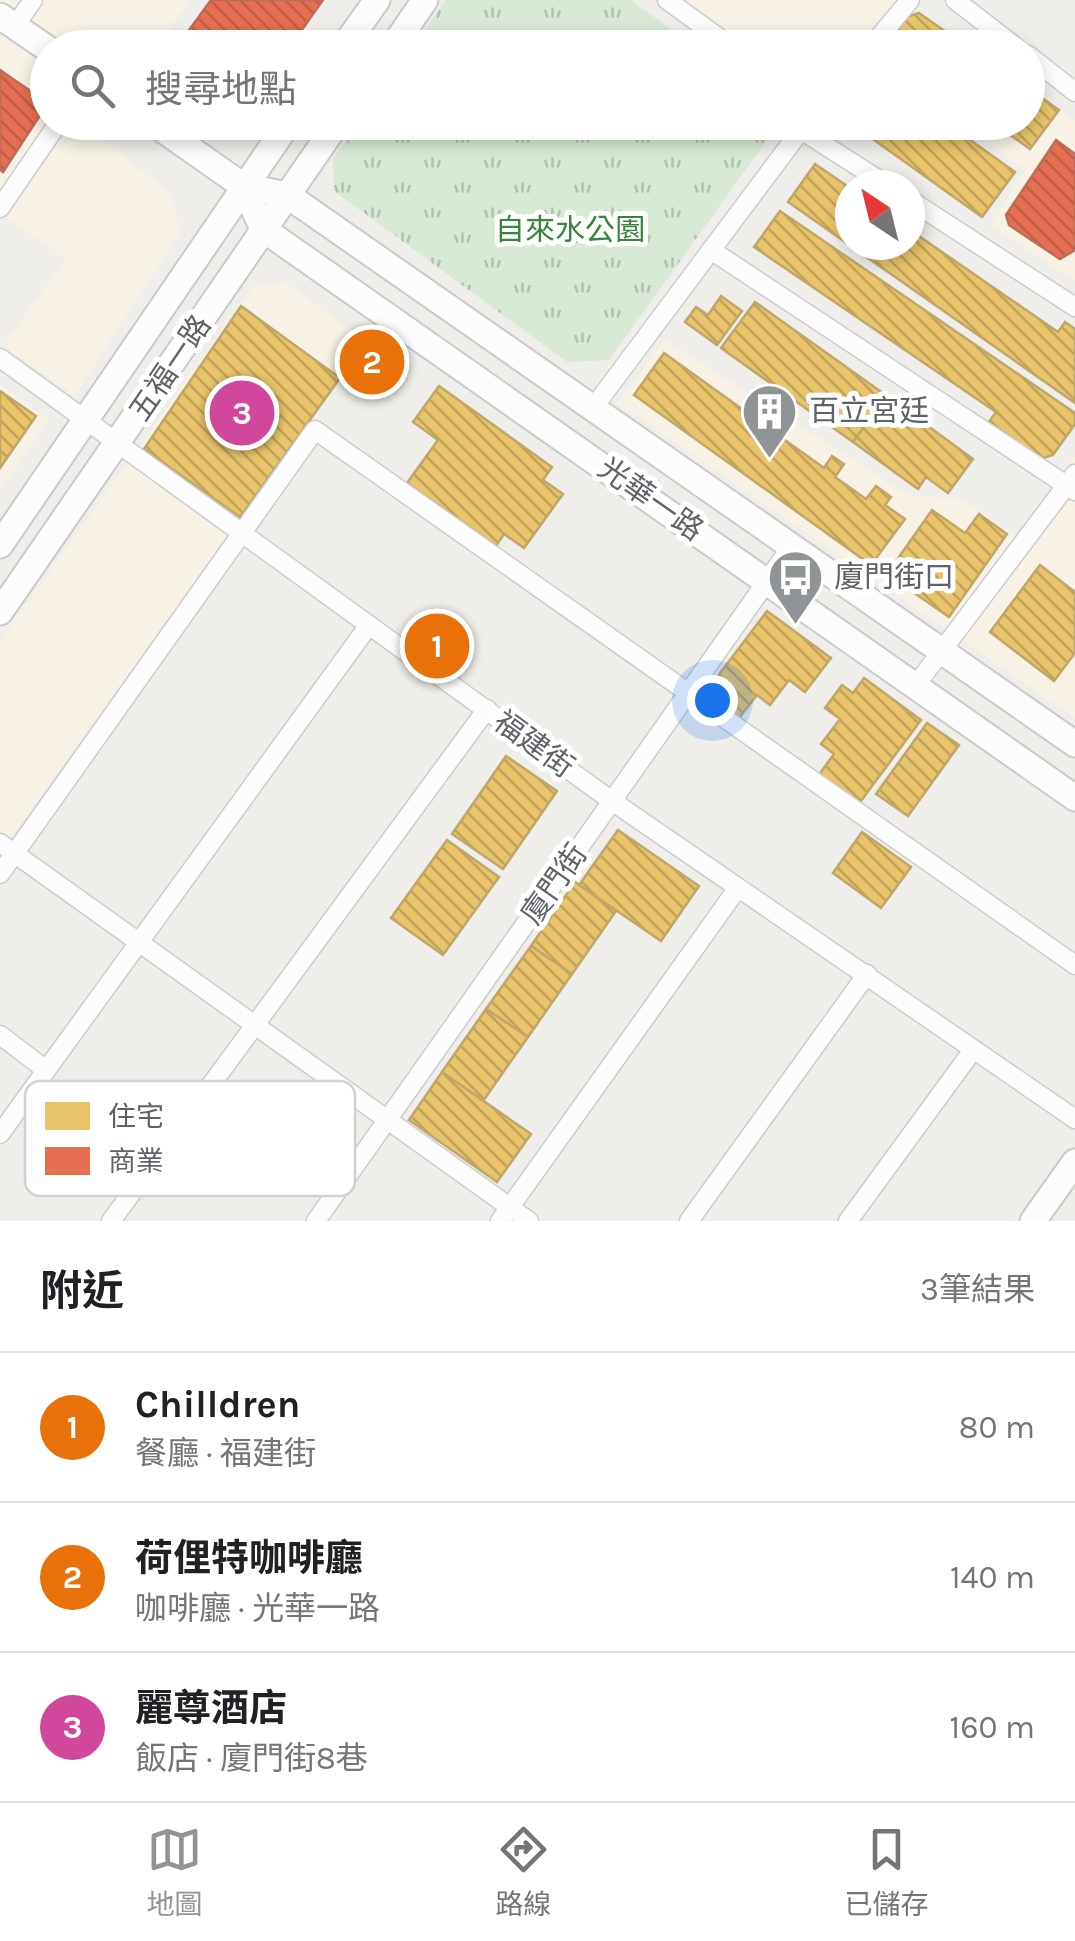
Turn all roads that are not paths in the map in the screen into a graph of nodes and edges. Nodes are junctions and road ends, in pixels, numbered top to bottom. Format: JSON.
{"nodes":[{"id":1,"x":33,"y":0,"type":"edge"},
{"id":2,"x":377,"y":0,"type":"edge"},
{"id":3,"x":425,"y":0,"type":"edge"},
{"id":4,"x":667,"y":0,"type":"edge"},
{"id":5,"x":910,"y":0,"type":"edge"},
{"id":6,"x":955,"y":0,"type":"edge"},
{"id":7,"x":7,"y":22,"type":"edge"},
{"id":8,"x":356,"y":30,"type":"edge"},
{"id":9,"x":404,"y":30,"type":"edge"},
{"id":10,"x":708,"y":30,"type":"edge"},
{"id":11,"x":885,"y":30,"type":"edge"},
{"id":12,"x":994,"y":30,"type":"edge"},
{"id":13,"x":30,"y":38,"type":"edge"},
{"id":14,"x":1045,"y":68,"type":"edge"},
{"id":15,"x":1075,"y":92,"type":"edge"},
{"id":16,"x":47,"y":140,"type":"edge"},
{"id":17,"x":178,"y":140,"type":"edge"},
{"id":18,"x":276,"y":140,"type":"edge"},
{"id":19,"x":325,"y":140,"type":"edge"},
{"id":20,"x":794,"y":140,"type":"edge"},
{"id":21,"x":824,"y":140,"type":"edge"},
{"id":22,"x":866,"y":170,"type":"edge"},
{"id":23,"x":243,"y":186,"type":"junction"},
{"id":24,"x":287,"y":194,"type":"junction"},
{"id":25,"x":0,"y":208,"type":"edge"},
{"id":26,"x":925,"y":210,"type":"edge"},
{"id":27,"x":263,"y":229,"type":"junction"},
{"id":28,"x":711,"y":250,"type":"junction"},
{"id":29,"x":1075,"y":307,"type":"edge"},
{"id":30,"x":0,"y":358,"type":"edge"},
{"id":31,"x":593,"y":408,"type":"junction"},
{"id":32,"x":86,"y":424,"type":"junction"},
{"id":33,"x":118,"y":446,"type":"junction"},
{"id":34,"x":1072,"y":483,"type":"edge"},
{"id":35,"x":240,"y":532,"type":"junction"},
{"id":36,"x":0,"y":545,"type":"edge"},
{"id":37,"x":791,"y":546,"type":"junction"},
{"id":38,"x":767,"y":580,"type":"junction"},
{"id":39,"x":0,"y":612,"type":"edge"},
{"id":40,"x":369,"y":625,"type":"junction"},
{"id":41,"x":942,"y":652,"type":"junction"},
{"id":42,"x":916,"y":685,"type":"junction"},
{"id":43,"x":688,"y":690,"type":"junction"},
{"id":44,"x":487,"y":709,"type":"junction"},
{"id":45,"x":1075,"y":744,"type":"edge"},
{"id":46,"x":1075,"y":798,"type":"edge"},
{"id":47,"x":612,"y":801,"type":"junction"},
{"id":48,"x":7,"y":848,"type":"edge"},
{"id":49,"x":0,"y":874,"type":"edge"},
{"id":50,"x":738,"y":888,"type":"junction"},
{"id":51,"x":139,"y":942,"type":"junction"},
{"id":52,"x":1075,"y":965,"type":"edge"},
{"id":53,"x":867,"y":974,"type":"junction"},
{"id":54,"x":254,"y":1024,"type":"junction"},
{"id":55,"x":0,"y":1035,"type":"edge"},
{"id":56,"x":973,"y":1050,"type":"junction"},
{"id":57,"x":46,"y":1070,"type":"junction"},
{"id":58,"x":38,"y":1081,"type":"edge"},
{"id":59,"x":213,"y":1081,"type":"edge"},
{"id":60,"x":334,"y":1081,"type":"edge"},
{"id":61,"x":355,"y":1096,"type":"edge"},
{"id":62,"x":25,"y":1099,"type":"edge"},
{"id":63,"x":389,"y":1120,"type":"junction"},
{"id":64,"x":1075,"y":1120,"type":"edge"},
{"id":65,"x":0,"y":1134,"type":"edge"},
{"id":66,"x":1075,"y":1162,"type":"edge"},
{"id":67,"x":355,"y":1167,"type":"edge"},
{"id":68,"x":129,"y":1196,"type":"edge"},
{"id":69,"x":334,"y":1196,"type":"edge"},
{"id":70,"x":505,"y":1214,"type":"edge"},
{"id":71,"x":111,"y":1221,"type":"edge"},
{"id":72,"x":316,"y":1221,"type":"edge"},
{"id":73,"x":529,"y":1221,"type":"edge"},
{"id":74,"x":689,"y":1221,"type":"edge"},
{"id":75,"x":848,"y":1221,"type":"edge"},
{"id":76,"x":1033,"y":1221,"type":"edge"}],
"edges":[{"from":1,"to":7,"type":"street"},
{"from":2,"to":8,"type":"street"},
{"from":3,"to":9,"type":"street"},
{"from":4,"to":10,"type":"street"},
{"from":5,"to":11,"type":"street"},
{"from":6,"to":12,"type":"street"},
{"from":7,"to":13,"type":"street"},
{"from":14,"to":15,"type":"street"},
{"from":16,"to":25,"type":"street"},
{"from":17,"to":23,"type":"street","name":"光華一路"},
{"from":18,"to":23,"type":"street","name":"五福一路"},
{"from":19,"to":24,"type":"street","name":"五福一路"},
{"from":20,"to":28,"type":"street"},
{"from":21,"to":22,"type":"street"},
{"from":23,"to":24,"type":"street","name":"光華一路"},
{"from":23,"to":27,"type":"street","name":"光華一路"},
{"from":23,"to":32,"type":"street","name":"五福一路"},
{"from":24,"to":27,"type":"street","name":"五福一路"},
{"from":24,"to":31,"type":"street","name":"光華一路"},
{"from":26,"to":29,"type":"street"},
{"from":27,"to":33,"type":"street","name":"五福一路"},
{"from":27,"to":38,"type":"street","name":"光華一路"},
{"from":28,"to":31,"type":"street"},
{"from":28,"to":34,"type":"street"},
{"from":30,"to":32,"type":"street","name":"福建街"},
{"from":31,"to":37,"type":"street","name":"光華一路"},
{"from":32,"to":33,"type":"street","name":"福建街"},
{"from":32,"to":36,"type":"street","name":"五福一路"},
{"from":33,"to":35,"type":"street","name":"福建街"},
{"from":33,"to":39,"type":"street","name":"五福一路"},
{"from":34,"to":41,"type":"street"},
{"from":35,"to":40,"type":"street","name":"福建街"},
{"from":35,"to":43,"type":"street"},
{"from":35,"to":48,"type":"street"},
{"from":37,"to":38,"type":"street","name":"廈門街"},
{"from":37,"to":41,"type":"street","name":"光華一路"},
{"from":38,"to":42,"type":"street","name":"光華一路"},
{"from":38,"to":43,"type":"street","name":"廈門街"},
{"from":40,"to":44,"type":"street","name":"福建街"},
{"from":40,"to":51,"type":"street"},
{"from":41,"to":42,"type":"street"},
{"from":41,"to":45,"type":"street","name":"光華一路"},
{"from":42,"to":46,"type":"street","name":"光華一路"},
{"from":43,"to":47,"type":"street","name":"廈門街"},
{"from":43,"to":52,"type":"street"},
{"from":44,"to":47,"type":"street","name":"福建街"},
{"from":44,"to":54,"type":"street"},
{"from":47,"to":50,"type":"street","name":"福建街"},
{"from":47,"to":63,"type":"street","name":"廈門街"},
{"from":48,"to":49,"type":"street"},
{"from":48,"to":51,"type":"street"},
{"from":50,"to":53,"type":"street","name":"福建街"},
{"from":50,"to":70,"type":"street"},
{"from":51,"to":54,"type":"street"},
{"from":51,"to":57,"type":"street"},
{"from":53,"to":56,"type":"street","name":"福建街"},
{"from":53,"to":74,"type":"street"},
{"from":54,"to":59,"type":"street"},
{"from":54,"to":60,"type":"street"},
{"from":55,"to":57,"type":"street"},
{"from":56,"to":64,"type":"street","name":"福建街"},
{"from":56,"to":75,"type":"street"},
{"from":57,"to":58,"type":"street"},
{"from":61,"to":63,"type":"street"},
{"from":62,"to":65,"type":"street"},
{"from":63,"to":67,"type":"street","name":"廈門街"},
{"from":63,"to":70,"type":"street"},
{"from":66,"to":76,"type":"street"},
{"from":68,"to":71,"type":"street"},
{"from":69,"to":72,"type":"street","name":"廈門街"},
{"from":70,"to":73,"type":"street"}]}
